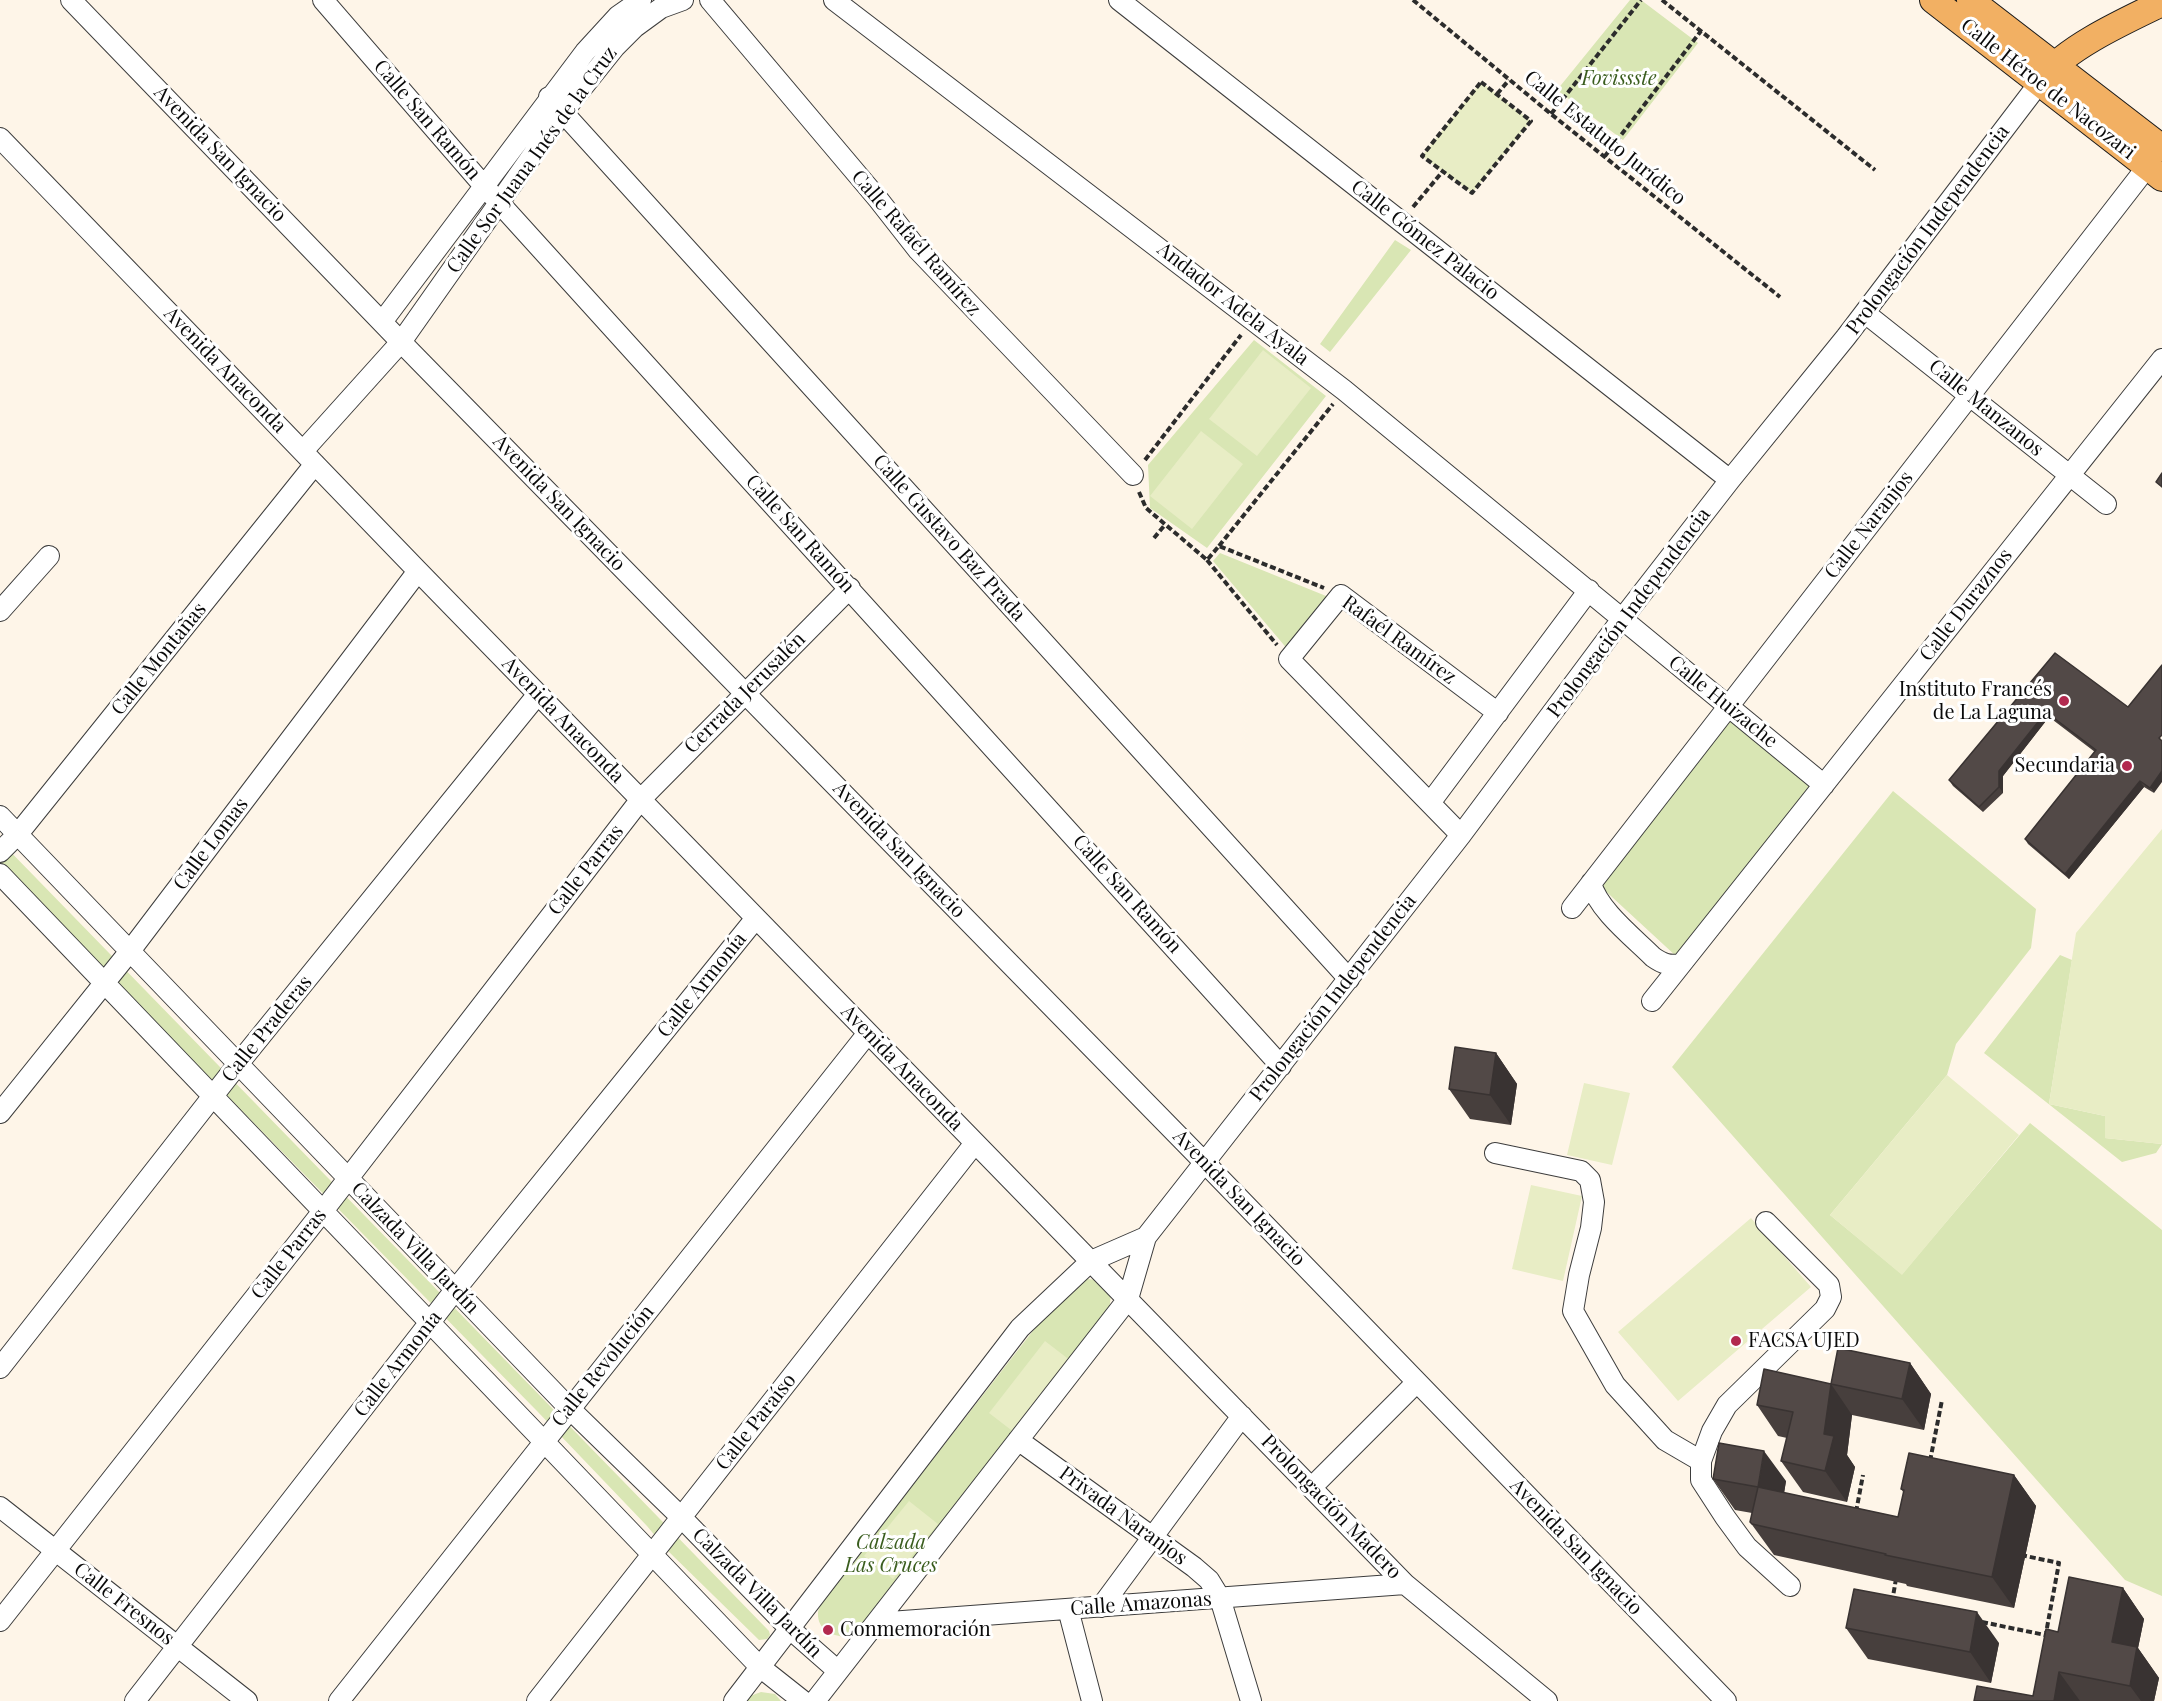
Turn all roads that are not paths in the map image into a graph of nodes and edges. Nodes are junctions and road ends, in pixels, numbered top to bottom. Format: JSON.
{"nodes":[{"id":1,"x":71,"y":0,"type":"edge"},
{"id":2,"x":323,"y":0,"type":"edge"},
{"id":3,"x":640,"y":0,"type":"edge"},
{"id":4,"x":683,"y":0,"type":"edge"},
{"id":5,"x":710,"y":0,"type":"edge"},
{"id":6,"x":834,"y":0,"type":"edge"},
{"id":7,"x":1119,"y":0,"type":"edge"},
{"id":8,"x":1933,"y":0,"type":"edge"},
{"id":9,"x":1970,"y":0,"type":"edge"},
{"id":10,"x":2162,"y":3,"type":"edge"},
{"id":11,"x":2047,"y":73,"type":"junction"},
{"id":12,"x":549,"y":97,"type":"junction"},
{"id":13,"x":563,"y":112,"type":"junction"},
{"id":14,"x":0,"y":138,"type":"edge"},
{"id":15,"x":2157,"y":164,"type":"edge"},
{"id":16,"x":484,"y":186,"type":"junction"},
{"id":17,"x":499,"y":201,"type":"junction"},
{"id":18,"x":1865,"y":312,"type":"junction"},
{"id":19,"x":382,"y":322,"type":"junction"},
{"id":20,"x":401,"y":342,"type":"junction"},
{"id":21,"x":2162,"y":359,"type":"edge"},
{"id":22,"x":1970,"y":396,"type":"junction"},
{"id":23,"x":309,"y":458,"type":"junction"},
{"id":24,"x":1133,"y":475,"type":"road end"},
{"id":25,"x":2069,"y":475,"type":"junction"},
{"id":26,"x":1730,"y":480,"type":"junction"},
{"id":27,"x":2106,"y":504,"type":"dead end"},
{"id":28,"x":49,"y":556,"type":"dead end"},
{"id":29,"x":418,"y":571,"type":"junction"},
{"id":30,"x":850,"y":588,"type":"junction"},
{"id":31,"x":1589,"y":590,"type":"junction"},
{"id":32,"x":0,"y":611,"type":"edge"},
{"id":33,"x":1622,"y":619,"type":"junction"},
{"id":34,"x":744,"y":692,"type":"junction"},
{"id":35,"x":538,"y":694,"type":"junction"},
{"id":36,"x":1729,"y":706,"type":"junction"},
{"id":37,"x":1498,"y":713,"type":"junction"},
{"id":38,"x":1824,"y":784,"type":"junction"},
{"id":39,"x":640,"y":799,"type":"junction"},
{"id":40,"x":1430,"y":803,"type":"junction"},
{"id":41,"x":0,"y":816,"type":"edge"},
{"id":42,"x":18,"y":834,"type":"junction"},
{"id":43,"x":1461,"y":835,"type":"junction"},
{"id":44,"x":0,"y":852,"type":"edge"},
{"id":45,"x":0,"y":874,"type":"edge"},
{"id":46,"x":1591,"y":883,"type":"junction"},
{"id":47,"x":1572,"y":908,"type":"dead end"},
{"id":48,"x":756,"y":918,"type":"junction"},
{"id":49,"x":130,"y":951,"type":"junction"},
{"id":50,"x":1681,"y":964,"type":"junction"},
{"id":51,"x":1349,"y":979,"type":"junction"},
{"id":52,"x":104,"y":982,"type":"junction"},
{"id":53,"x":1652,"y":1001,"type":"dead end"},
{"id":54,"x":868,"y":1033,"type":"junction"},
{"id":55,"x":238,"y":1064,"type":"junction"},
{"id":56,"x":1281,"y":1066,"type":"junction"},
{"id":57,"x":213,"y":1096,"type":"junction"},
{"id":58,"x":0,"y":1113,"type":"edge"},
{"id":59,"x":975,"y":1143,"type":"junction"},
{"id":60,"x":1494,"y":1153,"type":"dead end"},
{"id":61,"x":1204,"y":1162,"type":"junction"},
{"id":62,"x":348,"y":1178,"type":"junction"},
{"id":63,"x":323,"y":1211,"type":"junction"},
{"id":64,"x":1766,"y":1222,"type":"dead end"},
{"id":65,"x":1146,"y":1237,"type":"junction"},
{"id":66,"x":1090,"y":1261,"type":"junction"},
{"id":67,"x":455,"y":1290,"type":"junction"},
{"id":68,"x":1128,"y":1299,"type":"junction"},
{"id":69,"x":430,"y":1323,"type":"junction"},
{"id":70,"x":0,"y":1368,"type":"edge"},
{"id":71,"x":1417,"y":1382,"type":"junction"},
{"id":72,"x":570,"y":1409,"type":"junction"},
{"id":73,"x":1242,"y":1416,"type":"junction"},
{"id":74,"x":1018,"y":1440,"type":"junction"},
{"id":75,"x":543,"y":1441,"type":"junction"},
{"id":76,"x":1701,"y":1461,"type":"junction"},
{"id":77,"x":1312,"y":1488,"type":"junction"},
{"id":78,"x":0,"y":1508,"type":"edge"},
{"id":79,"x":681,"y":1517,"type":"junction"},
{"id":80,"x":1152,"y":1537,"type":"junction"},
{"id":81,"x":55,"y":1551,"type":"junction"},
{"id":82,"x":652,"y":1554,"type":"junction"},
{"id":83,"x":1406,"y":1584,"type":"junction"},
{"id":84,"x":1790,"y":1586,"type":"dead end"},
{"id":85,"x":1220,"y":1598,"type":"junction"},
{"id":86,"x":1101,"y":1607,"type":"junction"},
{"id":87,"x":1068,"y":1610,"type":"junction"},
{"id":88,"x":0,"y":1621,"type":"edge"},
{"id":89,"x":876,"y":1623,"type":"junction"},
{"id":90,"x":789,"y":1628,"type":"junction"},
{"id":91,"x":177,"y":1647,"type":"junction"},
{"id":92,"x":760,"y":1666,"type":"junction"},
{"id":93,"x":838,"y":1671,"type":"junction"},
{"id":94,"x":135,"y":1701,"type":"edge"},
{"id":95,"x":247,"y":1701,"type":"edge"},
{"id":96,"x":339,"y":1701,"type":"edge"},
{"id":97,"x":537,"y":1701,"type":"edge"},
{"id":98,"x":734,"y":1701,"type":"edge"},
{"id":99,"x":802,"y":1701,"type":"edge"},
{"id":100,"x":815,"y":1701,"type":"edge"},
{"id":101,"x":1092,"y":1701,"type":"edge"},
{"id":102,"x":1251,"y":1701,"type":"edge"},
{"id":103,"x":1547,"y":1701,"type":"edge"},
{"id":104,"x":1726,"y":1701,"type":"edge"}],
"edges":[{"from":1,"to":19,"type":"street","name":"Avenida San Ignacio"},
{"from":2,"to":16,"type":"street","name":"Calle San Ramón"},
{"from":3,"to":12,"type":"street","name":"Calle Sor Juana Inés de la Cruz"},
{"from":4,"to":13,"type":"street","name":"Calle Sor Juana Inés de la Cruz"},
{"from":5,"to":24,"type":"street","name":"Calle Rafaél Ramírez"},
{"from":6,"to":31,"type":"street","name":"Andador Adela Ayala"},
{"from":7,"to":26,"type":"street","name":"Calle Gómez Palacio"},
{"from":8,"to":11,"type":"main road","name":"Calle Héroe de Nacozari"},
{"from":9,"to":11,"type":"main road","name":"Calle Héroe de Nacozari"},
{"from":10,"to":11,"type":"main road"},
{"from":11,"to":15,"type":"main road","name":"Calle Héroe de Nacozari"},
{"from":11,"to":18,"type":"street","name":"Prolongación Independencia"},
{"from":12,"to":13,"type":"street","name":"Calle Gustavo Baz Prada"},
{"from":12,"to":16,"type":"street","name":"Calle Sor Juana Inés de la Cruz"},
{"from":13,"to":17,"type":"street","name":"Calle Sor Juana Inés de la Cruz"},
{"from":13,"to":51,"type":"street","name":"Calle Gustavo Baz Prada"},
{"from":14,"to":23,"type":"street","name":"Avenida Anaconda"},
{"from":15,"to":22,"type":"street","name":"Calle Naranjos"},
{"from":16,"to":17,"type":"street","name":"Calle San Ramón"},
{"from":16,"to":19,"type":"street","name":"Calle Sor Juana Inés de la Cruz"},
{"from":17,"to":20,"type":"street","name":"Calle Sor Juana Inés de la Cruz"},
{"from":17,"to":30,"type":"street","name":"Calle San Ramón"},
{"from":18,"to":22,"type":"street","name":"Calle Manzanos"},
{"from":18,"to":26,"type":"street","name":"Prolongación Independencia"},
{"from":19,"to":20,"type":"street","name":"Avenida San Ignacio"},
{"from":20,"to":23,"type":"street","name":"Calle Montañas"},
{"from":20,"to":34,"type":"street","name":"Avenida San Ignacio"},
{"from":21,"to":25,"type":"street","name":"Calle Duraznos"},
{"from":22,"to":25,"type":"street","name":"Calle Manzanos"},
{"from":22,"to":36,"type":"street","name":"Calle Naranjos"},
{"from":23,"to":29,"type":"street","name":"Avenida Anaconda"},
{"from":23,"to":42,"type":"street","name":"Calle Montañas"},
{"from":25,"to":27,"type":"street","name":"Calle Manzanos"},
{"from":25,"to":38,"type":"street","name":"Calle Duraznos"},
{"from":26,"to":33,"type":"street","name":"Prolongación Independencia"},
{"from":28,"to":32,"type":"street"},
{"from":29,"to":35,"type":"street","name":"Avenida Anaconda"},
{"from":29,"to":49,"type":"street","name":"Calle Lomas"},
{"from":30,"to":34,"type":"street","name":"Cerrada Jerusalén"},
{"from":30,"to":56,"type":"street","name":"Calle San Ramón"},
{"from":31,"to":33,"type":"street","name":"Andador Adela Ayala"},
{"from":31,"to":37,"type":"street"},
{"from":33,"to":36,"type":"street","name":"Calle Huizache"},
{"from":33,"to":43,"type":"street","name":"Prolongación Independencia"},
{"from":34,"to":39,"type":"street","name":"Cerrada Jerusalén"},
{"from":34,"to":61,"type":"street","name":"Avenida San Ignacio"},
{"from":35,"to":39,"type":"street","name":"Avenida Anaconda"},
{"from":35,"to":55,"type":"street","name":"Calle Praderas"},
{"from":36,"to":38,"type":"street","name":"Calle Huizache"},
{"from":36,"to":46,"type":"street","name":"Calle Naranjos"},
{"from":37,"to":40,"type":"street"},
{"from":37,"to":40,"type":"street","name":"Rafaél Ramírez"},
{"from":38,"to":50,"type":"street","name":"Calle Duraznos"},
{"from":39,"to":48,"type":"street","name":"Avenida Anaconda"},
{"from":39,"to":62,"type":"street","name":"Calle Parras"},
{"from":40,"to":43,"type":"street"},
{"from":41,"to":42,"type":"street","name":"Calzada Villa Jardín"},
{"from":42,"to":44,"type":"street","name":"Calle Montañas"},
{"from":42,"to":49,"type":"street","name":"Calzada Villa Jardín"},
{"from":43,"to":51,"type":"street","name":"Prolongación Independencia"},
{"from":45,"to":52,"type":"street","name":"Calzada Villa Jardín"},
{"from":46,"to":47,"type":"street"},
{"from":46,"to":50,"type":"street"},
{"from":48,"to":54,"type":"street","name":"Avenida Anaconda"},
{"from":48,"to":67,"type":"street","name":"Calle Armonía"},
{"from":49,"to":52,"type":"street","name":"Calle Lomas"},
{"from":49,"to":55,"type":"street","name":"Calzada Villa Jardín"},
{"from":50,"to":53,"type":"street","name":"Calle Duraznos"},
{"from":51,"to":56,"type":"street","name":"Prolongación Independencia"},
{"from":52,"to":57,"type":"street","name":"Calzada Villa Jardín"},
{"from":52,"to":58,"type":"street","name":"Calle Lomas"},
{"from":54,"to":59,"type":"street","name":"Avenida Anaconda"},
{"from":54,"to":72,"type":"street","name":"Calle Revolución"},
{"from":55,"to":57,"type":"street","name":"Calle Praderas"},
{"from":55,"to":62,"type":"street","name":"Calzada Villa Jardín"},
{"from":56,"to":61,"type":"street","name":"Prolongación Independencia"},
{"from":57,"to":63,"type":"street","name":"Calzada Villa Jardín"},
{"from":57,"to":70,"type":"street","name":"Calle Praderas"},
{"from":59,"to":66,"type":"street","name":"Avenida Anaconda"},
{"from":59,"to":79,"type":"street","name":"Calle Paraíso"},
{"from":60,"to":76,"type":"street"},
{"from":61,"to":65,"type":"street"},
{"from":61,"to":71,"type":"street","name":"Avenida San Ignacio"},
{"from":62,"to":63,"type":"street","name":"Calle Parras"},
{"from":62,"to":67,"type":"street","name":"Calzada Villa Jardín"},
{"from":63,"to":69,"type":"street","name":"Calzada Villa Jardín"},
{"from":63,"to":81,"type":"street","name":"Calle Parras"},
{"from":64,"to":76,"type":"street"},
{"from":65,"to":66,"type":"street"},
{"from":65,"to":68,"type":"street"},
{"from":66,"to":68,"type":"street","name":"Avenida Anaconda"},
{"from":66,"to":90,"type":"street"},
{"from":67,"to":69,"type":"street","name":"Calle Armonía"},
{"from":67,"to":72,"type":"street","name":"Calzada Villa Jardín"},
{"from":68,"to":73,"type":"street","name":"Prolongación Madero"},
{"from":68,"to":74,"type":"street"},
{"from":69,"to":75,"type":"street","name":"Calzada Villa Jardín"},
{"from":69,"to":91,"type":"street","name":"Calle Armonía"},
{"from":71,"to":77,"type":"street"},
{"from":71,"to":104,"type":"street","name":"Avenida San Ignacio"},
{"from":72,"to":75,"type":"street","name":"Calle Revolución"},
{"from":72,"to":79,"type":"street","name":"Calzada Villa Jardín"},
{"from":73,"to":77,"type":"street","name":"Prolongación Madero"},
{"from":73,"to":80,"type":"street"},
{"from":74,"to":80,"type":"street","name":"Privada Naranjos"},
{"from":74,"to":89,"type":"street"},
{"from":75,"to":82,"type":"street","name":"Calzada Villa Jardín"},
{"from":75,"to":96,"type":"street","name":"Calle Revolución"},
{"from":76,"to":84,"type":"street"},
{"from":77,"to":83,"type":"street","name":"Prolongación Madero"},
{"from":78,"to":81,"type":"street","name":"Calle Fresnos"},
{"from":79,"to":82,"type":"street","name":"Calle Paraíso"},
{"from":79,"to":90,"type":"street","name":"Calzada Villa Jardín"},
{"from":80,"to":85,"type":"street","name":"Privada Naranjos"},
{"from":80,"to":86,"type":"street"},
{"from":81,"to":88,"type":"street","name":"Calle Parras"},
{"from":81,"to":91,"type":"street","name":"Calle Fresnos"},
{"from":82,"to":92,"type":"street","name":"Calzada Villa Jardín"},
{"from":82,"to":97,"type":"street","name":"Calle Paraíso"},
{"from":83,"to":85,"type":"street","name":"Calle Amazonas"},
{"from":83,"to":103,"type":"street","name":"Prolongación Madero"},
{"from":85,"to":86,"type":"street","name":"Calle Amazonas"},
{"from":85,"to":102,"type":"street"},
{"from":86,"to":87,"type":"street","name":"Calle Amazonas"},
{"from":87,"to":89,"type":"street","name":"Calle Amazonas"},
{"from":87,"to":101,"type":"street"},
{"from":89,"to":93,"type":"street"},
{"from":90,"to":92,"type":"street"},
{"from":90,"to":93,"type":"street","name":"Calzada Villa Jardín"},
{"from":91,"to":94,"type":"street","name":"Calle Armonía"},
{"from":91,"to":95,"type":"street","name":"Calle Fresnos"},
{"from":92,"to":98,"type":"street"},
{"from":92,"to":99,"type":"street","name":"Calzada Villa Jardín"},
{"from":93,"to":100,"type":"street"}]}
